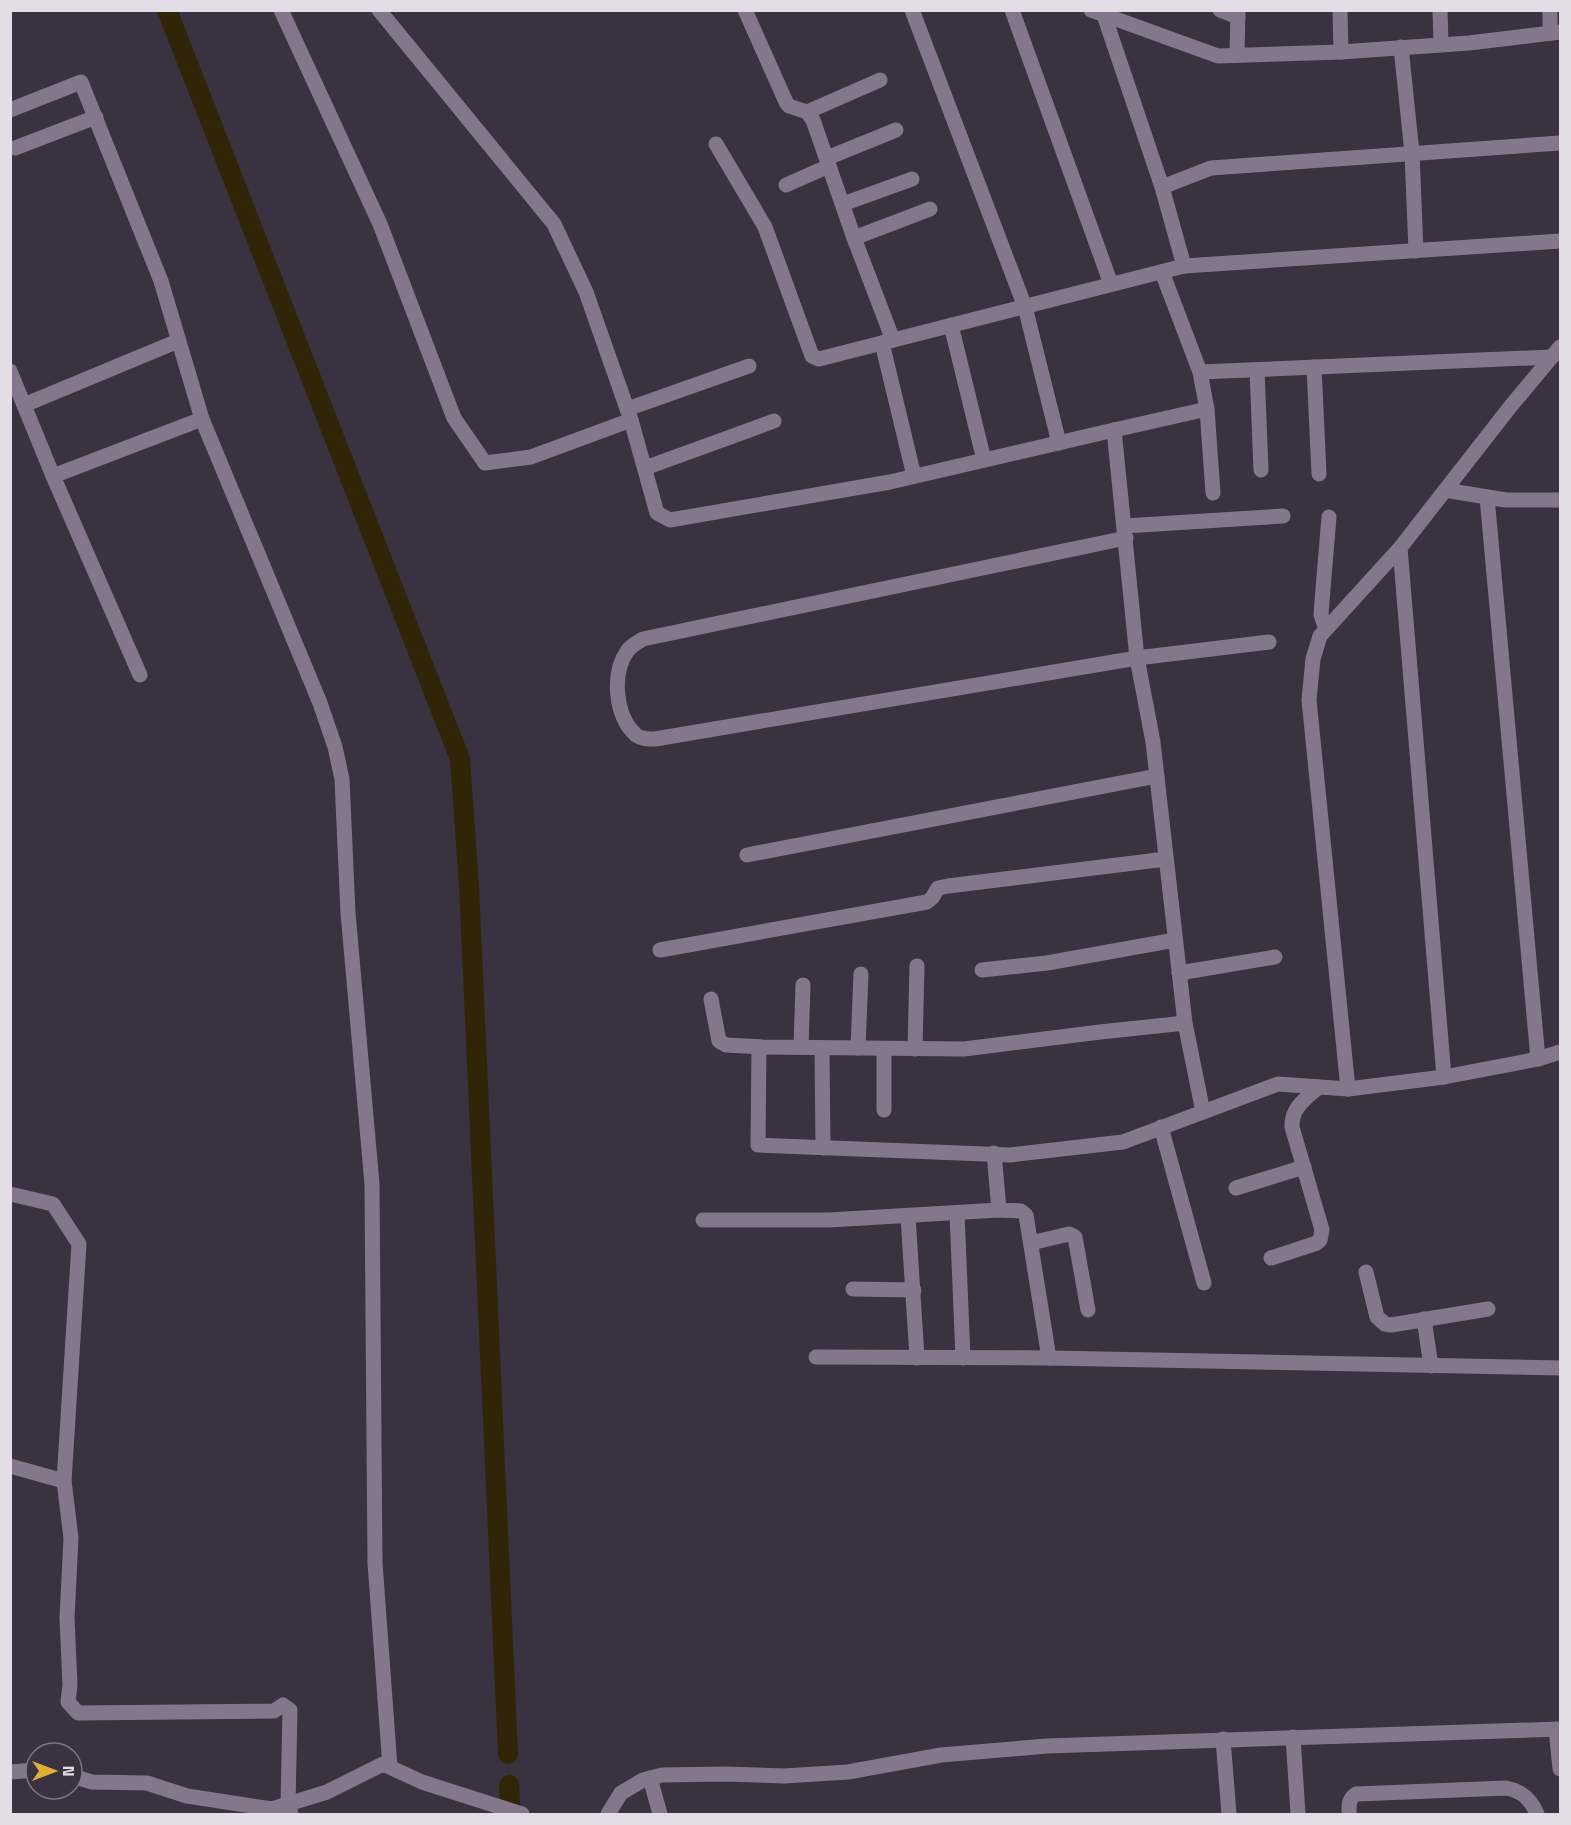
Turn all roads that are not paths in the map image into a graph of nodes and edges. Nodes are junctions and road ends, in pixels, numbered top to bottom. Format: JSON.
{"nodes":[{"id":1,"x":281,"y":10,"type":"edge"},
{"id":2,"x":379,"y":10,"type":"edge"},
{"id":3,"x":745,"y":10,"type":"edge"},
{"id":4,"x":912,"y":10,"type":"edge"},
{"id":5,"x":1012,"y":10,"type":"edge"},
{"id":6,"x":1220,"y":10,"type":"edge"},
{"id":7,"x":1340,"y":10,"type":"edge"},
{"id":8,"x":1440,"y":10,"type":"edge"},
{"id":9,"x":1550,"y":10,"type":"edge"},
{"id":10,"x":1098,"y":13,"type":"edge"},
{"id":11,"x":1238,"y":14,"type":"edge"},
{"id":12,"x":1555,"y":33,"type":"edge"},
{"id":13,"x":1441,"y":44,"type":"junction"},
{"id":14,"x":1401,"y":46,"type":"junction"},
{"id":15,"x":1341,"y":52,"type":"junction"},
{"id":16,"x":1237,"y":55,"type":"junction"},
{"id":17,"x":880,"y":80,"type":"dead end"},
{"id":18,"x":10,"y":110,"type":"edge"},
{"id":19,"x":807,"y":112,"type":"junction"},
{"id":20,"x":96,"y":117,"type":"junction"},
{"id":21,"x":896,"y":130,"type":"dead end"},
{"id":22,"x":1560,"y":143,"type":"edge"},
{"id":23,"x":717,"y":144,"type":"dead end"},
{"id":24,"x":15,"y":148,"type":"dead end"},
{"id":25,"x":1412,"y":153,"type":"junction"},
{"id":26,"x":828,"y":162,"type":"junction"},
{"id":27,"x":912,"y":179,"type":"dead end"},
{"id":28,"x":786,"y":185,"type":"dead end"},
{"id":29,"x":1162,"y":188,"type":"junction"},
{"id":30,"x":843,"y":204,"type":"junction"},
{"id":31,"x":930,"y":209,"type":"dead end"},
{"id":32,"x":854,"y":238,"type":"junction"},
{"id":33,"x":1560,"y":241,"type":"edge"},
{"id":34,"x":1416,"y":251,"type":"junction"},
{"id":35,"x":1184,"y":266,"type":"junction"},
{"id":36,"x":1162,"y":272,"type":"junction"},
{"id":37,"x":1111,"y":284,"type":"junction"},
{"id":38,"x":1025,"y":307,"type":"junction"},
{"id":39,"x":951,"y":325,"type":"junction"},
{"id":40,"x":178,"y":341,"type":"junction"},
{"id":41,"x":887,"y":341,"type":"junction"},
{"id":42,"x":1556,"y":352,"type":"edge"},
{"id":43,"x":750,"y":366,"type":"dead end"},
{"id":44,"x":1314,"y":367,"type":"junction"},
{"id":45,"x":1257,"y":370,"type":"junction"},
{"id":46,"x":10,"y":371,"type":"edge"},
{"id":47,"x":1200,"y":372,"type":"junction"},
{"id":48,"x":24,"y":405,"type":"junction"},
{"id":49,"x":1208,"y":409,"type":"junction"},
{"id":50,"x":629,"y":415,"type":"junction"},
{"id":51,"x":202,"y":419,"type":"junction"},
{"id":52,"x":774,"y":421,"type":"dead end"},
{"id":53,"x":1114,"y":430,"type":"junction"},
{"id":54,"x":1059,"y":443,"type":"junction"},
{"id":55,"x":984,"y":460,"type":"junction"},
{"id":56,"x":645,"y":468,"type":"junction"},
{"id":57,"x":1261,"y":470,"type":"dead end"},
{"id":58,"x":1319,"y":474,"type":"dead end"},
{"id":59,"x":53,"y":476,"type":"junction"},
{"id":60,"x":914,"y":476,"type":"junction"},
{"id":61,"x":1445,"y":490,"type":"junction"},
{"id":62,"x":1213,"y":493,"type":"dead end"},
{"id":63,"x":1487,"y":496,"type":"junction"},
{"id":64,"x":1560,"y":500,"type":"edge"},
{"id":65,"x":1283,"y":516,"type":"dead end"},
{"id":66,"x":1329,"y":517,"type":"dead end"},
{"id":67,"x":1125,"y":532,"type":"junction"},
{"id":68,"x":1400,"y":548,"type":"junction"},
{"id":69,"x":1326,"y":629,"type":"junction"},
{"id":70,"x":1269,"y":642,"type":"dead end"},
{"id":71,"x":1137,"y":658,"type":"junction"},
{"id":72,"x":140,"y":675,"type":"dead end"},
{"id":73,"x":1157,"y":776,"type":"junction"},
{"id":74,"x":747,"y":855,"type":"dead end"},
{"id":75,"x":1166,"y":859,"type":"junction"},
{"id":76,"x":1175,"y":940,"type":"junction"},
{"id":77,"x":660,"y":950,"type":"dead end"},
{"id":78,"x":1275,"y":957,"type":"dead end"},
{"id":79,"x":917,"y":966,"type":"dead end"},
{"id":80,"x":982,"y":970,"type":"dead end"},
{"id":81,"x":1179,"y":973,"type":"junction"},
{"id":82,"x":861,"y":974,"type":"dead end"},
{"id":83,"x":803,"y":985,"type":"dead end"},
{"id":84,"x":711,"y":999,"type":"dead end"},
{"id":85,"x":1185,"y":1023,"type":"junction"},
{"id":86,"x":759,"y":1047,"type":"junction"},
{"id":87,"x":801,"y":1047,"type":"junction"},
{"id":88,"x":822,"y":1048,"type":"junction"},
{"id":89,"x":858,"y":1048,"type":"junction"},
{"id":90,"x":884,"y":1048,"type":"junction"},
{"id":91,"x":915,"y":1049,"type":"junction"},
{"id":92,"x":1560,"y":1052,"type":"edge"},
{"id":93,"x":1538,"y":1059,"type":"junction"},
{"id":94,"x":1444,"y":1077,"type":"junction"},
{"id":95,"x":1319,"y":1087,"type":"junction"},
{"id":96,"x":1348,"y":1089,"type":"junction"},
{"id":97,"x":884,"y":1110,"type":"dead end"},
{"id":98,"x":1203,"y":1112,"type":"junction"},
{"id":99,"x":1161,"y":1127,"type":"junction"},
{"id":100,"x":823,"y":1148,"type":"junction"},
{"id":101,"x":994,"y":1154,"type":"junction"},
{"id":102,"x":1304,"y":1167,"type":"junction"},
{"id":103,"x":1236,"y":1188,"type":"dead end"},
{"id":104,"x":10,"y":1194,"type":"edge"},
{"id":105,"x":999,"y":1210,"type":"junction"},
{"id":106,"x":957,"y":1213,"type":"junction"},
{"id":107,"x":908,"y":1216,"type":"junction"},
{"id":108,"x":703,"y":1220,"type":"dead end"},
{"id":109,"x":1031,"y":1243,"type":"junction"},
{"id":110,"x":1271,"y":1258,"type":"dead end"},
{"id":111,"x":1366,"y":1272,"type":"dead end"},
{"id":112,"x":1204,"y":1283,"type":"dead end"},
{"id":113,"x":853,"y":1289,"type":"dead end"},
{"id":114,"x":914,"y":1290,"type":"junction"},
{"id":115,"x":1088,"y":1310,"type":"dead end"},
{"id":116,"x":1488,"y":1310,"type":"dead end"},
{"id":117,"x":1424,"y":1319,"type":"junction"},
{"id":118,"x":816,"y":1357,"type":"dead end"},
{"id":119,"x":917,"y":1358,"type":"junction"},
{"id":120,"x":963,"y":1358,"type":"junction"},
{"id":121,"x":1049,"y":1358,"type":"junction"},
{"id":122,"x":1431,"y":1366,"type":"junction"},
{"id":123,"x":1560,"y":1368,"type":"edge"},
{"id":124,"x":10,"y":1466,"type":"edge"},
{"id":125,"x":64,"y":1481,"type":"junction"},
{"id":126,"x":1558,"y":1729,"type":"edge"},
{"id":127,"x":1293,"y":1737,"type":"junction"},
{"id":128,"x":1223,"y":1739,"type":"junction"},
{"id":129,"x":390,"y":1767,"type":"junction"},
{"id":130,"x":1560,"y":1769,"type":"edge"},
{"id":131,"x":650,"y":1778,"type":"junction"},
{"id":132,"x":84,"y":1780,"type":"edge"},
{"id":133,"x":290,"y":1809,"type":"edge"},
{"id":134,"x":522,"y":1815,"type":"edge"},
{"id":135,"x":608,"y":1815,"type":"edge"},
{"id":136,"x":660,"y":1815,"type":"edge"},
{"id":137,"x":1229,"y":1815,"type":"edge"},
{"id":138,"x":1298,"y":1815,"type":"edge"},
{"id":139,"x":1350,"y":1815,"type":"edge"},
{"id":140,"x":1537,"y":1815,"type":"edge"}],
"edges":[{"from":1,"to":50,"type":"street"},
{"from":2,"to":50,"type":"street"},
{"from":3,"to":19,"type":"street"},
{"from":4,"to":38,"type":"street"},
{"from":5,"to":37,"type":"street"},
{"from":6,"to":11,"type":"street"},
{"from":7,"to":15,"type":"street"},
{"from":8,"to":13,"type":"street"},
{"from":9,"to":12,"type":"street"},
{"from":10,"to":16,"type":"street"},
{"from":10,"to":29,"type":"street"},
{"from":11,"to":16,"type":"street"},
{"from":12,"to":13,"type":"street"},
{"from":13,"to":14,"type":"street"},
{"from":14,"to":15,"type":"street"},
{"from":14,"to":25,"type":"street"},
{"from":15,"to":16,"type":"street"},
{"from":17,"to":19,"type":"street"},
{"from":18,"to":20,"type":"street"},
{"from":19,"to":26,"type":"street"},
{"from":20,"to":24,"type":"street"},
{"from":20,"to":40,"type":"street"},
{"from":21,"to":26,"type":"street"},
{"from":22,"to":25,"type":"street"},
{"from":23,"to":41,"type":"street"},
{"from":25,"to":29,"type":"street"},
{"from":25,"to":34,"type":"street"},
{"from":26,"to":28,"type":"street"},
{"from":26,"to":30,"type":"street"},
{"from":27,"to":30,"type":"street"},
{"from":29,"to":35,"type":"street"},
{"from":30,"to":32,"type":"street"},
{"from":31,"to":32,"type":"street"},
{"from":32,"to":41,"type":"street"},
{"from":33,"to":34,"type":"street"},
{"from":34,"to":35,"type":"street"},
{"from":35,"to":36,"type":"street"},
{"from":36,"to":37,"type":"street"},
{"from":36,"to":47,"type":"street"},
{"from":37,"to":38,"type":"street"},
{"from":38,"to":39,"type":"street"},
{"from":38,"to":54,"type":"street"},
{"from":39,"to":41,"type":"street"},
{"from":39,"to":55,"type":"street"},
{"from":40,"to":48,"type":"street"},
{"from":40,"to":51,"type":"street"},
{"from":41,"to":60,"type":"street"},
{"from":42,"to":44,"type":"street"},
{"from":42,"to":61,"type":"street"},
{"from":43,"to":50,"type":"street"},
{"from":44,"to":45,"type":"street"},
{"from":44,"to":58,"type":"street"},
{"from":45,"to":47,"type":"street"},
{"from":45,"to":57,"type":"street"},
{"from":46,"to":48,"type":"street"},
{"from":47,"to":49,"type":"street"},
{"from":48,"to":59,"type":"street"},
{"from":49,"to":53,"type":"street"},
{"from":49,"to":62,"type":"street"},
{"from":50,"to":56,"type":"street"},
{"from":51,"to":59,"type":"street"},
{"from":51,"to":129,"type":"street"},
{"from":52,"to":56,"type":"street"},
{"from":53,"to":54,"type":"street"},
{"from":53,"to":67,"type":"street"},
{"from":54,"to":55,"type":"street"},
{"from":55,"to":60,"type":"street"},
{"from":56,"to":60,"type":"street"},
{"from":59,"to":72,"type":"street"},
{"from":61,"to":63,"type":"street"},
{"from":61,"to":68,"type":"street"},
{"from":63,"to":64,"type":"street"},
{"from":63,"to":93,"type":"street"},
{"from":65,"to":67,"type":"street"},
{"from":66,"to":69,"type":"street"},
{"from":67,"to":71,"type":"street"},
{"from":67,"to":71,"type":"street"},
{"from":68,"to":69,"type":"street"},
{"from":68,"to":94,"type":"street"},
{"from":69,"to":96,"type":"street"},
{"from":70,"to":71,"type":"street"},
{"from":71,"to":73,"type":"street"},
{"from":73,"to":74,"type":"street"},
{"from":73,"to":75,"type":"street"},
{"from":75,"to":76,"type":"street"},
{"from":75,"to":77,"type":"street"},
{"from":76,"to":80,"type":"street"},
{"from":76,"to":81,"type":"street"},
{"from":78,"to":81,"type":"street"},
{"from":79,"to":91,"type":"street"},
{"from":81,"to":85,"type":"street"},
{"from":82,"to":89,"type":"street"},
{"from":83,"to":87,"type":"street"},
{"from":84,"to":86,"type":"street"},
{"from":85,"to":91,"type":"street"},
{"from":85,"to":98,"type":"street"},
{"from":86,"to":87,"type":"street"},
{"from":86,"to":100,"type":"street"},
{"from":87,"to":88,"type":"street"},
{"from":88,"to":89,"type":"street"},
{"from":88,"to":100,"type":"street"},
{"from":89,"to":90,"type":"street"},
{"from":90,"to":91,"type":"street"},
{"from":90,"to":97,"type":"street"},
{"from":92,"to":93,"type":"street"},
{"from":93,"to":94,"type":"street"},
{"from":94,"to":96,"type":"street"},
{"from":95,"to":96,"type":"street"},
{"from":95,"to":98,"type":"street"},
{"from":95,"to":102,"type":"street"},
{"from":98,"to":99,"type":"street"},
{"from":99,"to":101,"type":"street"},
{"from":99,"to":112,"type":"street"},
{"from":100,"to":101,"type":"street"},
{"from":101,"to":105,"type":"street"},
{"from":102,"to":103,"type":"street"},
{"from":102,"to":110,"type":"street"},
{"from":104,"to":125,"type":"street"},
{"from":105,"to":106,"type":"street"},
{"from":105,"to":109,"type":"street"},
{"from":106,"to":107,"type":"street"},
{"from":106,"to":120,"type":"street"},
{"from":107,"to":108,"type":"street"},
{"from":107,"to":114,"type":"street"},
{"from":109,"to":115,"type":"street"},
{"from":109,"to":121,"type":"street"},
{"from":111,"to":117,"type":"street"},
{"from":113,"to":114,"type":"street"},
{"from":114,"to":119,"type":"street"},
{"from":116,"to":117,"type":"street"},
{"from":117,"to":122,"type":"street"},
{"from":118,"to":119,"type":"street"},
{"from":119,"to":120,"type":"street"},
{"from":120,"to":121,"type":"street"},
{"from":121,"to":122,"type":"street"},
{"from":122,"to":123,"type":"street"},
{"from":124,"to":125,"type":"street"},
{"from":125,"to":133,"type":"street"},
{"from":126,"to":127,"type":"street"},
{"from":126,"to":130,"type":"street"},
{"from":127,"to":128,"type":"street"},
{"from":127,"to":138,"type":"street"},
{"from":128,"to":131,"type":"street"},
{"from":128,"to":137,"type":"street"},
{"from":129,"to":133,"type":"street"},
{"from":129,"to":134,"type":"street"},
{"from":131,"to":135,"type":"street"},
{"from":131,"to":136,"type":"street"},
{"from":132,"to":133,"type":"street"},
{"from":139,"to":140,"type":"street"}]}
